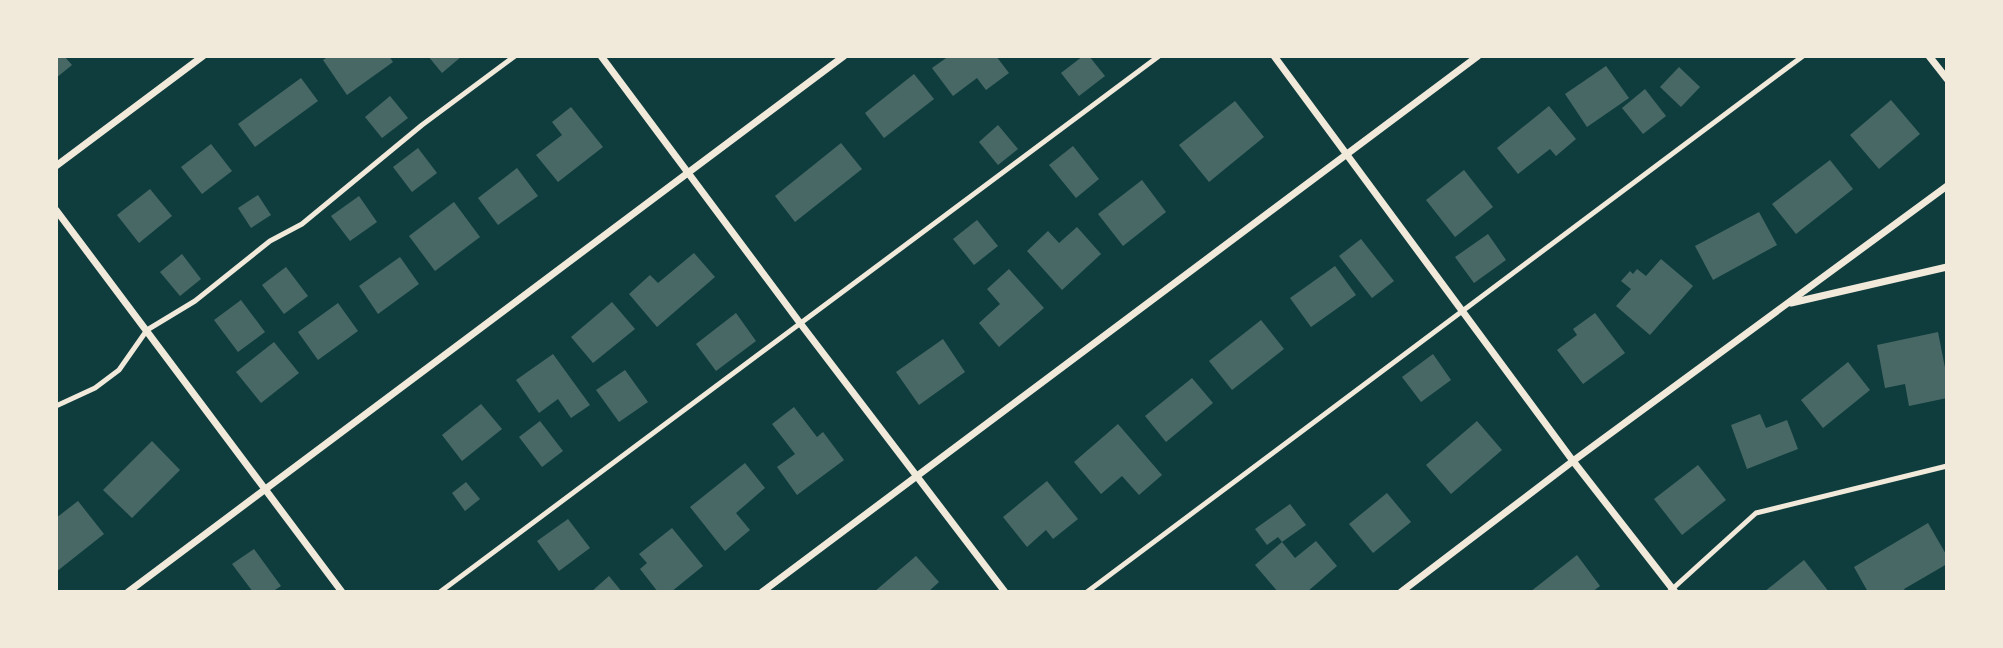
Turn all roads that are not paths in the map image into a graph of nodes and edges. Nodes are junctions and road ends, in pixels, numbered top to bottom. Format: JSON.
{"nodes":[{"id":1,"x":204,"y":56,"type":"edge"},
{"id":2,"x":515,"y":56,"type":"edge"},
{"id":3,"x":601,"y":56,"type":"edge"},
{"id":4,"x":844,"y":56,"type":"edge"},
{"id":5,"x":1159,"y":56,"type":"edge"},
{"id":6,"x":1274,"y":56,"type":"edge"},
{"id":7,"x":1478,"y":56,"type":"edge"},
{"id":8,"x":1803,"y":56,"type":"edge"},
{"id":9,"x":1929,"y":56,"type":"edge"},
{"id":10,"x":1947,"y":79,"type":"edge"},
{"id":11,"x":1346,"y":155,"type":"junction"},
{"id":12,"x":56,"y":166,"type":"edge"},
{"id":13,"x":687,"y":172,"type":"junction"},
{"id":14,"x":1947,"y":186,"type":"edge"},
{"id":15,"x":56,"y":210,"type":"edge"},
{"id":16,"x":1947,"y":267,"type":"edge"},
{"id":17,"x":1785,"y":304,"type":"junction"},
{"id":18,"x":1463,"y":312,"type":"junction"},
{"id":19,"x":800,"y":324,"type":"junction"},
{"id":20,"x":147,"y":330,"type":"junction"},
{"id":21,"x":56,"y":406,"type":"edge"},
{"id":22,"x":1573,"y":461,"type":"junction"},
{"id":23,"x":1947,"y":466,"type":"edge"},
{"id":24,"x":916,"y":476,"type":"junction"},
{"id":25,"x":265,"y":488,"type":"junction"},
{"id":26,"x":1672,"y":591,"type":"edge"},
{"id":27,"x":128,"y":592,"type":"edge"},
{"id":28,"x":342,"y":592,"type":"edge"},
{"id":29,"x":440,"y":592,"type":"edge"},
{"id":30,"x":762,"y":592,"type":"edge"},
{"id":31,"x":1005,"y":592,"type":"edge"},
{"id":32,"x":1087,"y":592,"type":"edge"},
{"id":33,"x":1401,"y":592,"type":"edge"}],
"edges":[{"from":1,"to":12,"type":"street"},
{"from":2,"to":20,"type":"lane"},
{"from":3,"to":13,"type":"street"},
{"from":4,"to":13,"type":"street"},
{"from":5,"to":19,"type":"lane"},
{"from":6,"to":11,"type":"street"},
{"from":7,"to":11,"type":"street"},
{"from":8,"to":18,"type":"lane"},
{"from":9,"to":10,"type":"street"},
{"from":11,"to":18,"type":"street"},
{"from":11,"to":24,"type":"street"},
{"from":13,"to":19,"type":"street"},
{"from":13,"to":25,"type":"street"},
{"from":14,"to":17,"type":"street"},
{"from":15,"to":20,"type":"street"},
{"from":16,"to":17,"type":"street"},
{"from":17,"to":22,"type":"street"},
{"from":18,"to":22,"type":"street"},
{"from":18,"to":32,"type":"lane"},
{"from":19,"to":24,"type":"street"},
{"from":19,"to":29,"type":"lane"},
{"from":20,"to":21,"type":"lane"},
{"from":20,"to":25,"type":"street"},
{"from":22,"to":26,"type":"street"},
{"from":22,"to":33,"type":"street"},
{"from":23,"to":26,"type":"lane"},
{"from":24,"to":30,"type":"street"},
{"from":24,"to":31,"type":"street"},
{"from":25,"to":27,"type":"street"},
{"from":25,"to":28,"type":"street"}]}
